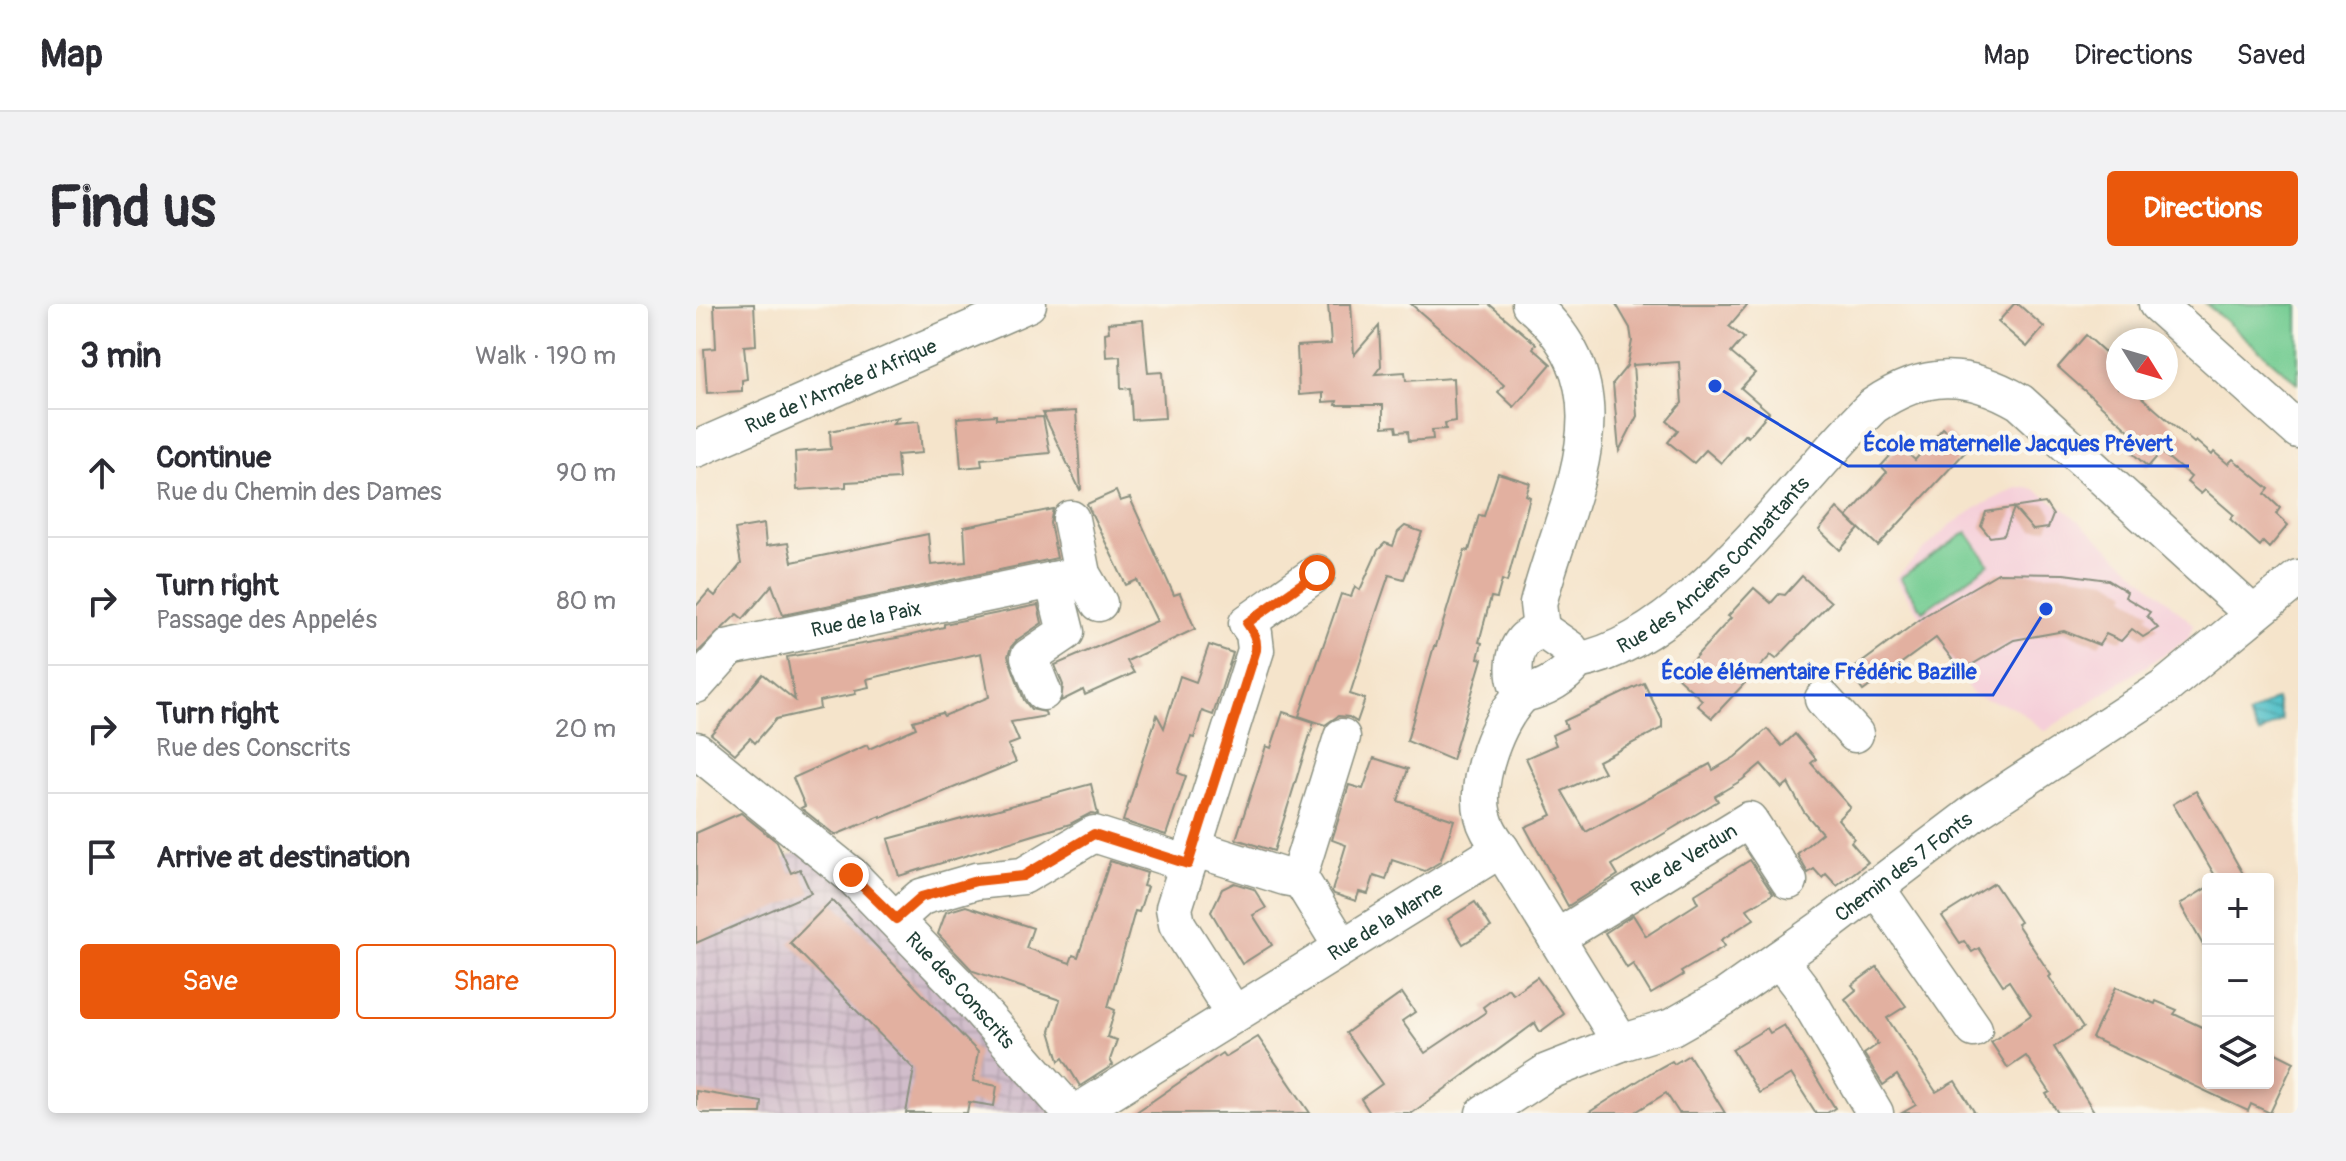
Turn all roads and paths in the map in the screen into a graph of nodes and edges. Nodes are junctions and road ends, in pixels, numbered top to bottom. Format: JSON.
{"nodes":[{"id":1,"x":1028,"y":304,"type":"edge"},
{"id":2,"x":1530,"y":304,"type":"edge"},
{"id":3,"x":2157,"y":304,"type":"edge"},
{"id":4,"x":2298,"y":430,"type":"edge"},
{"id":5,"x":696,"y":449,"type":"edge"},
{"id":6,"x":1071,"y":519,"type":"dead end"},
{"id":7,"x":1317,"y":573,"type":"dead end"},
{"id":8,"x":2298,"y":578,"type":"edge"},
{"id":9,"x":1078,"y":586,"type":"junction"},
{"id":10,"x":2253,"y":614,"type":"junction"},
{"id":11,"x":1541,"y":629,"type":"junction"},
{"id":12,"x":1577,"y":661,"type":"junction"},
{"id":13,"x":696,"y":685,"type":"edge"},
{"id":14,"x":1043,"y":692,"type":"dead end"},
{"id":15,"x":1523,"y":694,"type":"junction"},
{"id":16,"x":1823,"y":699,"type":"dead end"},
{"id":17,"x":1855,"y":734,"type":"dead end"},
{"id":18,"x":1342,"y":737,"type":"dead end"},
{"id":19,"x":696,"y":750,"type":"edge"},
{"id":20,"x":1501,"y":849,"type":"junction"},
{"id":21,"x":1190,"y":856,"type":"junction"},
{"id":22,"x":1301,"y":880,"type":"junction"},
{"id":23,"x":1789,"y":881,"type":"dead end"},
{"id":24,"x":1875,"y":886,"type":"junction"},
{"id":25,"x":896,"y":919,"type":"junction"},
{"id":26,"x":1556,"y":938,"type":"junction"},
{"id":27,"x":1342,"y":947,"type":"junction"},
{"id":28,"x":1779,"y":959,"type":"junction"},
{"id":29,"x":1234,"y":1014,"type":"junction"},
{"id":30,"x":1974,"y":1029,"type":"dead end"},
{"id":31,"x":1621,"y":1043,"type":"junction"},
{"id":32,"x":1074,"y":1113,"type":"edge"},
{"id":33,"x":1484,"y":1113,"type":"edge"},
{"id":34,"x":1875,"y":1113,"type":"edge"}],
"edges":[{"from":1,"to":5,"type":"street","name":"Rue de l'Armée d'Afrique"},
{"from":2,"to":11,"type":"street"},
{"from":3,"to":4,"type":"street"},
{"from":6,"to":9,"type":"street"},
{"from":7,"to":21,"type":"street"},
{"from":8,"to":10,"type":"street","name":"Chemin des 7 Fonts"},
{"from":9,"to":13,"type":"street","name":"Rue de la Paix"},
{"from":9,"to":14,"type":"street"},
{"from":10,"to":12,"type":"street","name":"Rue des Anciens Combattants"},
{"from":10,"to":24,"type":"street","name":"Chemin des 7 Fonts"},
{"from":11,"to":12,"type":"street"},
{"from":11,"to":15,"type":"street"},
{"from":12,"to":15,"type":"street","name":"Rue des Anciens Combattants"},
{"from":15,"to":20,"type":"street"},
{"from":16,"to":17,"type":"street"},
{"from":18,"to":22,"type":"street"},
{"from":19,"to":25,"type":"street","name":"Rue des Conscrits"},
{"from":20,"to":26,"type":"street"},
{"from":20,"to":27,"type":"street","name":"Rue de la Marne"},
{"from":21,"to":22,"type":"street"},
{"from":21,"to":25,"type":"street"},
{"from":21,"to":29,"type":"street"},
{"from":22,"to":27,"type":"street"},
{"from":23,"to":26,"type":"street","name":"Rue de Verdun"},
{"from":24,"to":28,"type":"street","name":"Chemin des 7 Fonts"},
{"from":24,"to":30,"type":"street"},
{"from":25,"to":32,"type":"street","name":"Rue des Conscrits"},
{"from":26,"to":31,"type":"street"},
{"from":27,"to":29,"type":"street","name":"Rue de la Marne"},
{"from":28,"to":31,"type":"street","name":"Chemin des 7 Fonts"},
{"from":28,"to":34,"type":"street"},
{"from":29,"to":32,"type":"street","name":"Rue de la Marne"},
{"from":31,"to":33,"type":"street","name":"Chemin des 7 Fonts"}]}
